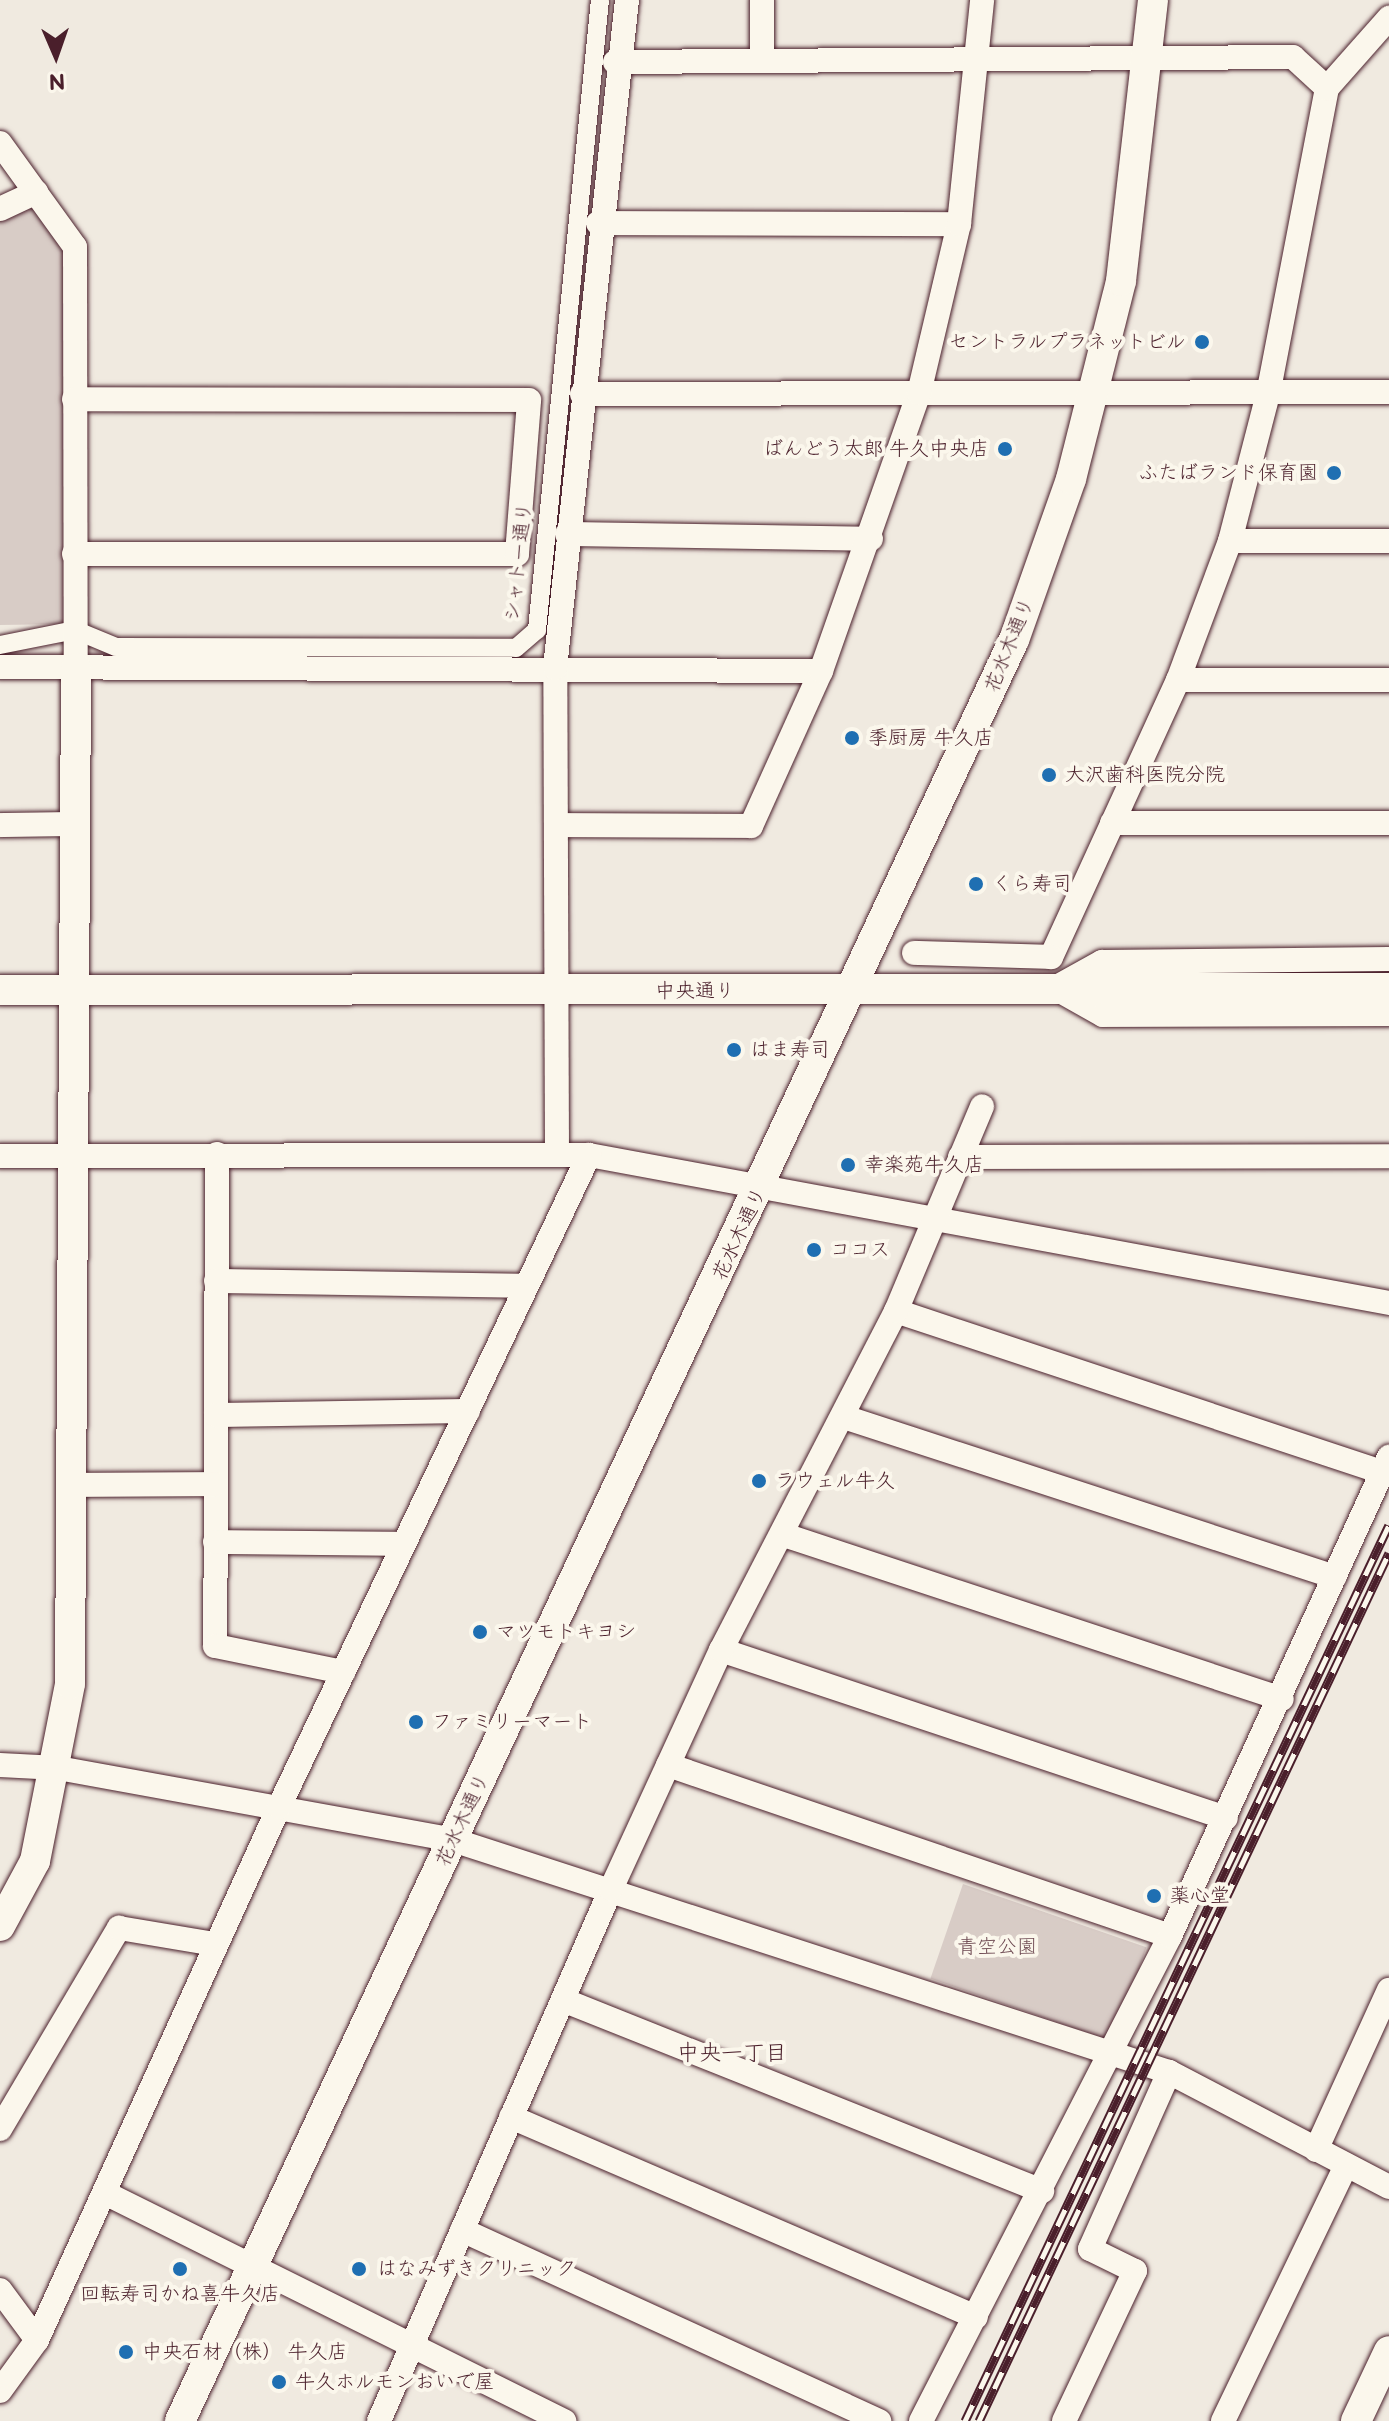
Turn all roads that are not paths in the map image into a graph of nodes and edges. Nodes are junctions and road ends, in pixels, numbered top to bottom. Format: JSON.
{"nodes":[{"id":1,"x":600,"y":0,"type":"edge"},
{"id":2,"x":627,"y":0,"type":"edge"},
{"id":3,"x":762,"y":0,"type":"edge"},
{"id":4,"x":982,"y":0,"type":"edge"},
{"id":5,"x":1153,"y":0,"type":"edge"},
{"id":6,"x":1389,"y":18,"type":"edge"},
{"id":7,"x":762,"y":57,"type":"junction"},
{"id":8,"x":1151,"y":57,"type":"junction"},
{"id":9,"x":979,"y":58,"type":"junction"},
{"id":10,"x":615,"y":62,"type":"junction"},
{"id":11,"x":1327,"y":88,"type":"junction"},
{"id":12,"x":0,"y":143,"type":"edge"},
{"id":13,"x":36,"y":192,"type":"junction"},
{"id":14,"x":0,"y":209,"type":"edge"},
{"id":15,"x":598,"y":223,"type":"junction"},
{"id":16,"x":959,"y":224,"type":"junction"},
{"id":17,"x":1389,"y":392,"type":"edge"},
{"id":18,"x":919,"y":393,"type":"junction"},
{"id":19,"x":582,"y":394,"type":"junction"},
{"id":20,"x":1095,"y":394,"type":"junction"},
{"id":21,"x":1268,"y":394,"type":"junction"},
{"id":22,"x":74,"y":399,"type":"junction"},
{"id":23,"x":567,"y":534,"type":"junction"},
{"id":24,"x":871,"y":539,"type":"junction"},
{"id":25,"x":1230,"y":541,"type":"junction"},
{"id":26,"x":1389,"y":541,"type":"edge"},
{"id":27,"x":74,"y":554,"type":"junction"},
{"id":28,"x":75,"y":630,"type":"junction"},
{"id":29,"x":0,"y":645,"type":"edge"},
{"id":30,"x":0,"y":667,"type":"edge"},
{"id":31,"x":76,"y":668,"type":"junction"},
{"id":32,"x":555,"y":668,"type":"junction"},
{"id":33,"x":821,"y":671,"type":"junction"},
{"id":34,"x":1178,"y":680,"type":"junction"},
{"id":35,"x":1389,"y":680,"type":"edge"},
{"id":36,"x":1112,"y":823,"type":"junction"},
{"id":37,"x":1389,"y":823,"type":"edge"},
{"id":38,"x":76,"y":824,"type":"junction"},
{"id":39,"x":0,"y":825,"type":"edge"},
{"id":40,"x":556,"y":825,"type":"junction"},
{"id":41,"x":914,"y":953,"type":"dead end"},
{"id":42,"x":1389,"y":959,"type":"edge"},
{"id":43,"x":1055,"y":988,"type":"junction"},
{"id":44,"x":1389,"y":988,"type":"edge"},
{"id":45,"x":0,"y":990,"type":"edge"},
{"id":46,"x":76,"y":990,"type":"junction"},
{"id":47,"x":856,"y":990,"type":"junction"},
{"id":48,"x":555,"y":991,"type":"junction"},
{"id":49,"x":1389,"y":1014,"type":"edge"},
{"id":50,"x":982,"y":1106,"type":"dead end"},
{"id":51,"x":557,"y":1152,"type":"junction"},
{"id":52,"x":217,"y":1154,"type":"junction"},
{"id":53,"x":76,"y":1155,"type":"junction"},
{"id":54,"x":589,"y":1155,"type":"junction"},
{"id":55,"x":0,"y":1156,"type":"edge"},
{"id":56,"x":1389,"y":1156,"type":"edge"},
{"id":57,"x":960,"y":1157,"type":"junction"},
{"id":58,"x":764,"y":1185,"type":"junction"},
{"id":59,"x":933,"y":1219,"type":"junction"},
{"id":60,"x":216,"y":1281,"type":"junction"},
{"id":61,"x":524,"y":1286,"type":"junction"},
{"id":62,"x":1389,"y":1303,"type":"edge"},
{"id":63,"x":896,"y":1311,"type":"junction"},
{"id":64,"x":468,"y":1411,"type":"junction"},
{"id":65,"x":216,"y":1415,"type":"junction"},
{"id":66,"x":844,"y":1417,"type":"junction"},
{"id":67,"x":1385,"y":1464,"type":"edge"},
{"id":68,"x":215,"y":1484,"type":"junction"},
{"id":69,"x":73,"y":1485,"type":"junction"},
{"id":70,"x":784,"y":1535,"type":"junction"},
{"id":71,"x":215,"y":1542,"type":"junction"},
{"id":72,"x":403,"y":1544,"type":"junction"},
{"id":73,"x":1335,"y":1577,"type":"junction"},
{"id":74,"x":721,"y":1650,"type":"junction"},
{"id":75,"x":343,"y":1672,"type":"junction"},
{"id":76,"x":1282,"y":1699,"type":"junction"},
{"id":77,"x":0,"y":1765,"type":"edge"},
{"id":78,"x":668,"y":1765,"type":"junction"},
{"id":79,"x":58,"y":1768,"type":"junction"},
{"id":80,"x":279,"y":1807,"type":"junction"},
{"id":81,"x":1226,"y":1818,"type":"junction"},
{"id":82,"x":453,"y":1840,"type":"junction"},
{"id":83,"x":611,"y":1889,"type":"junction"},
{"id":84,"x":0,"y":1926,"type":"edge"},
{"id":85,"x":1170,"y":1936,"type":"junction"},
{"id":86,"x":215,"y":1944,"type":"junction"},
{"id":87,"x":1389,"y":1990,"type":"edge"},
{"id":88,"x":563,"y":2000,"type":"junction"},
{"id":89,"x":1112,"y":2056,"type":"junction"},
{"id":90,"x":1169,"y":2072,"type":"junction"},
{"id":91,"x":511,"y":2117,"type":"junction"},
{"id":92,"x":0,"y":2129,"type":"edge"},
{"id":93,"x":1316,"y":2150,"type":"junction"},
{"id":94,"x":1346,"y":2165,"type":"junction"},
{"id":95,"x":1389,"y":2187,"type":"edge"},
{"id":96,"x":1042,"y":2191,"type":"junction"},
{"id":97,"x":105,"y":2193,"type":"junction"},
{"id":98,"x":462,"y":2230,"type":"junction"},
{"id":99,"x":252,"y":2264,"type":"junction"},
{"id":100,"x":0,"y":2290,"type":"edge"},
{"id":101,"x":976,"y":2317,"type":"junction"},
{"id":102,"x":37,"y":2340,"type":"junction"},
{"id":103,"x":407,"y":2343,"type":"junction"},
{"id":104,"x":1389,"y":2351,"type":"edge"},
{"id":105,"x":0,"y":2391,"type":"edge"},
{"id":106,"x":180,"y":2421,"type":"edge"},
{"id":107,"x":379,"y":2421,"type":"edge"},
{"id":108,"x":564,"y":2421,"type":"edge"},
{"id":109,"x":879,"y":2421,"type":"edge"},
{"id":110,"x":921,"y":2421,"type":"edge"},
{"id":111,"x":1064,"y":2421,"type":"edge"},
{"id":112,"x":1223,"y":2421,"type":"edge"},
{"id":113,"x":1356,"y":2421,"type":"edge"}],
"edges":[{"from":1,"to":28,"type":"street","name":"シャトー通り"},
{"from":2,"to":10,"type":"street"},
{"from":3,"to":7,"type":"street"},
{"from":4,"to":9,"type":"street"},
{"from":5,"to":8,"type":"street","name":"花水木通り"},
{"from":6,"to":11,"type":"street"},
{"from":7,"to":9,"type":"street"},
{"from":7,"to":10,"type":"street"},
{"from":8,"to":9,"type":"street"},
{"from":8,"to":11,"type":"street"},
{"from":8,"to":20,"type":"street","name":"花水木通り"},
{"from":9,"to":16,"type":"street"},
{"from":10,"to":15,"type":"street"},
{"from":11,"to":21,"type":"street"},
{"from":12,"to":13,"type":"street"},
{"from":13,"to":14,"type":"street"},
{"from":13,"to":22,"type":"street"},
{"from":15,"to":16,"type":"street"},
{"from":15,"to":19,"type":"street"},
{"from":16,"to":18,"type":"street"},
{"from":17,"to":21,"type":"street"},
{"from":18,"to":19,"type":"street"},
{"from":18,"to":20,"type":"street"},
{"from":18,"to":24,"type":"street"},
{"from":19,"to":23,"type":"street"},
{"from":20,"to":21,"type":"street"},
{"from":20,"to":47,"type":"street","name":"花水木通り"},
{"from":21,"to":25,"type":"street"},
{"from":22,"to":27,"type":"street"},
{"from":22,"to":27,"type":"street"},
{"from":23,"to":24,"type":"street"},
{"from":23,"to":32,"type":"street"},
{"from":24,"to":33,"type":"street"},
{"from":25,"to":26,"type":"street"},
{"from":25,"to":34,"type":"street"},
{"from":27,"to":28,"type":"street"},
{"from":28,"to":29,"type":"street"},
{"from":28,"to":31,"type":"street"},
{"from":30,"to":31,"type":"street"},
{"from":31,"to":32,"type":"street"},
{"from":31,"to":38,"type":"street"},
{"from":32,"to":33,"type":"street"},
{"from":32,"to":40,"type":"street"},
{"from":33,"to":40,"type":"street"},
{"from":34,"to":35,"type":"street"},
{"from":34,"to":36,"type":"street"},
{"from":36,"to":37,"type":"street"},
{"from":36,"to":41,"type":"street"},
{"from":38,"to":39,"type":"street"},
{"from":38,"to":46,"type":"street"},
{"from":40,"to":48,"type":"street"},
{"from":42,"to":43,"type":"street"},
{"from":43,"to":44,"type":"street","name":"中央通り"},
{"from":43,"to":47,"type":"street","name":"中央通り"},
{"from":43,"to":49,"type":"street"},
{"from":45,"to":46,"type":"street","name":"中央通り"},
{"from":46,"to":48,"type":"street","name":"中央通り"},
{"from":46,"to":53,"type":"street"},
{"from":47,"to":48,"type":"street","name":"中央通り"},
{"from":47,"to":58,"type":"street","name":"花水木通り"},
{"from":48,"to":51,"type":"street"},
{"from":50,"to":57,"type":"street"},
{"from":51,"to":52,"type":"street"},
{"from":51,"to":54,"type":"street"},
{"from":52,"to":53,"type":"street"},
{"from":52,"to":60,"type":"street"},
{"from":53,"to":55,"type":"street"},
{"from":53,"to":69,"type":"street"},
{"from":54,"to":58,"type":"street"},
{"from":54,"to":61,"type":"street"},
{"from":56,"to":57,"type":"street"},
{"from":57,"to":59,"type":"street"},
{"from":58,"to":59,"type":"street"},
{"from":58,"to":82,"type":"street","name":"花水木通り"},
{"from":59,"to":62,"type":"street"},
{"from":59,"to":63,"type":"street"},
{"from":60,"to":61,"type":"street"},
{"from":60,"to":65,"type":"street"},
{"from":61,"to":64,"type":"street"},
{"from":63,"to":66,"type":"street"},
{"from":63,"to":67,"type":"street"},
{"from":64,"to":65,"type":"street"},
{"from":64,"to":72,"type":"street"},
{"from":65,"to":68,"type":"street"},
{"from":66,"to":70,"type":"street"},
{"from":66,"to":73,"type":"street"},
{"from":67,"to":73,"type":"street"},
{"from":68,"to":69,"type":"street"},
{"from":68,"to":71,"type":"street"},
{"from":69,"to":79,"type":"street"},
{"from":70,"to":74,"type":"street"},
{"from":70,"to":76,"type":"street"},
{"from":71,"to":72,"type":"street"},
{"from":71,"to":75,"type":"street"},
{"from":72,"to":75,"type":"street"},
{"from":73,"to":76,"type":"street"},
{"from":74,"to":78,"type":"street"},
{"from":74,"to":81,"type":"street"},
{"from":75,"to":80,"type":"street"},
{"from":76,"to":81,"type":"street"},
{"from":77,"to":79,"type":"street"},
{"from":78,"to":83,"type":"street"},
{"from":78,"to":85,"type":"street"},
{"from":79,"to":80,"type":"street"},
{"from":79,"to":84,"type":"street"},
{"from":80,"to":82,"type":"street"},
{"from":80,"to":86,"type":"street"},
{"from":81,"to":85,"type":"street"},
{"from":82,"to":83,"type":"street"},
{"from":82,"to":99,"type":"street","name":"花水木通り"},
{"from":83,"to":88,"type":"street"},
{"from":83,"to":89,"type":"street"},
{"from":85,"to":89,"type":"street"},
{"from":86,"to":92,"type":"street"},
{"from":86,"to":97,"type":"street"},
{"from":87,"to":93,"type":"street"},
{"from":88,"to":91,"type":"street"},
{"from":88,"to":96,"type":"street"},
{"from":89,"to":90,"type":"street"},
{"from":89,"to":96,"type":"street"},
{"from":90,"to":93,"type":"street"},
{"from":90,"to":111,"type":"street"},
{"from":91,"to":98,"type":"street"},
{"from":91,"to":101,"type":"street"},
{"from":93,"to":94,"type":"street"},
{"from":94,"to":95,"type":"street"},
{"from":94,"to":112,"type":"street"},
{"from":96,"to":101,"type":"street"},
{"from":97,"to":99,"type":"street"},
{"from":97,"to":102,"type":"street"},
{"from":98,"to":103,"type":"street"},
{"from":98,"to":109,"type":"street"},
{"from":99,"to":103,"type":"street"},
{"from":99,"to":106,"type":"street","name":"花水木通り"},
{"from":100,"to":102,"type":"street"},
{"from":101,"to":110,"type":"street"},
{"from":102,"to":105,"type":"street"},
{"from":103,"to":107,"type":"street"},
{"from":103,"to":108,"type":"street"},
{"from":104,"to":113,"type":"street"}]}
